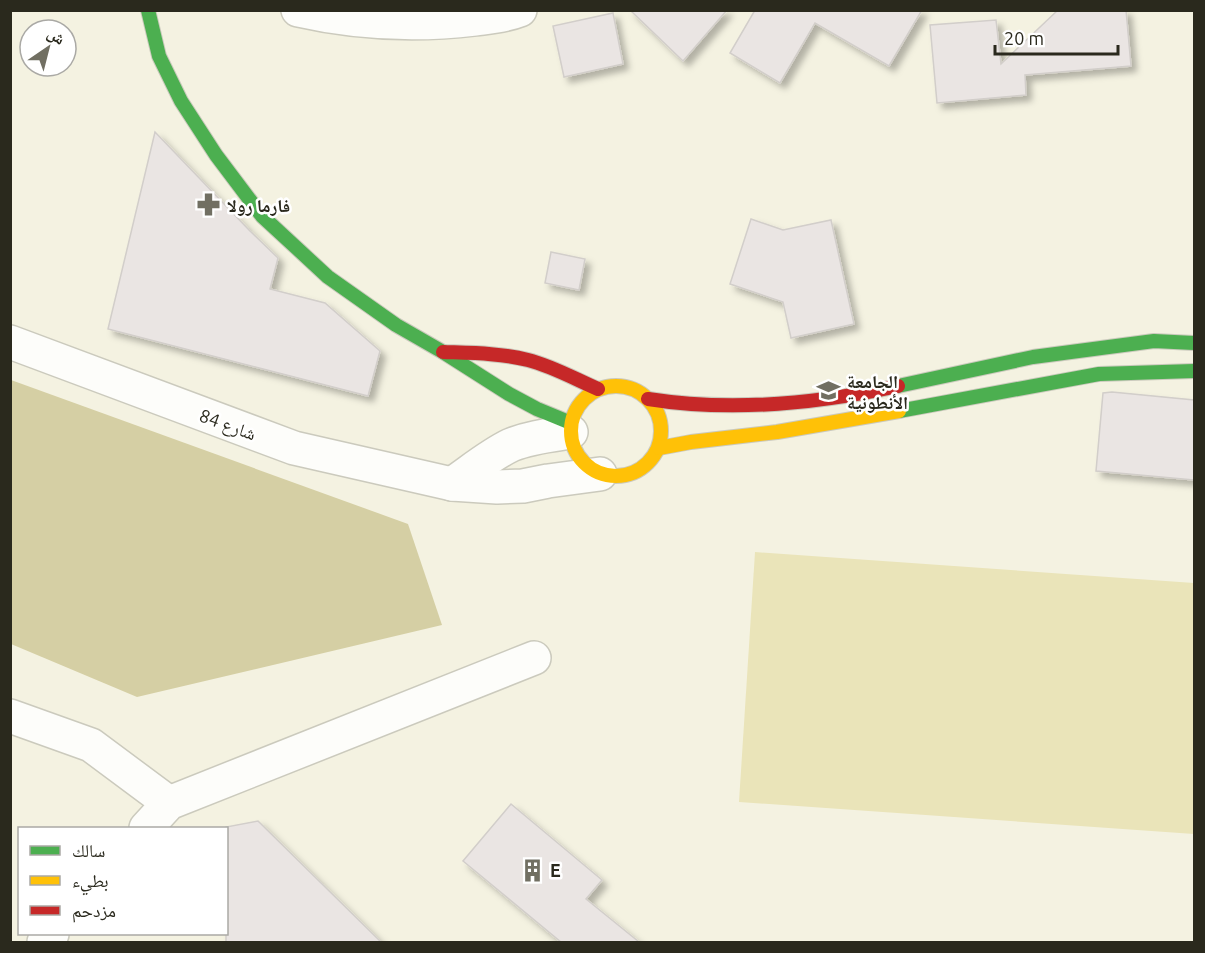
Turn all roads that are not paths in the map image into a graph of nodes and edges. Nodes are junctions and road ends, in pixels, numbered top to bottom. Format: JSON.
{"nodes":[{"id":1,"x":148,"y":10,"type":"edge"},
{"id":2,"x":298,"y":10,"type":"edge"},
{"id":3,"x":520,"y":10,"type":"edge"},
{"id":4,"x":10,"y":342,"type":"edge"},
{"id":5,"x":1194,"y":343,"type":"edge"},
{"id":6,"x":443,"y":352,"type":"junction"},
{"id":7,"x":1194,"y":372,"type":"edge"},
{"id":8,"x":598,"y":389,"type":"junction"},
{"id":9,"x":648,"y":399,"type":"junction"},
{"id":10,"x":571,"y":428,"type":"junction"},
{"id":11,"x":659,"y":448,"type":"junction"},
{"id":12,"x":600,"y":474,"type":"junction"},
{"id":13,"x":452,"y":484,"type":"junction"},
{"id":14,"x":534,"y":658,"type":"dead end"},
{"id":15,"x":10,"y":716,"type":"edge"},
{"id":16,"x":169,"y":803,"type":"junction"},
{"id":17,"x":147,"y":827,"type":"edge"}],
"edges":[{"from":1,"to":6,"type":"street"},
{"from":2,"to":3,"type":"street"},
{"from":4,"to":13,"type":"street","name":"شارع 84"},
{"from":5,"to":9,"type":"street"},
{"from":6,"to":8,"type":"street"},
{"from":6,"to":10,"type":"street"},
{"from":7,"to":11,"type":"street"},
{"from":8,"to":9,"type":"street"},
{"from":8,"to":10,"type":"street"},
{"from":9,"to":11,"type":"street"},
{"from":10,"to":12,"type":"street"},
{"from":10,"to":13,"type":"street"},
{"from":11,"to":12,"type":"street"},
{"from":12,"to":13,"type":"street","name":"شارع 84"},
{"from":14,"to":16,"type":"street"},
{"from":15,"to":16,"type":"street"},
{"from":16,"to":17,"type":"street"}]}
